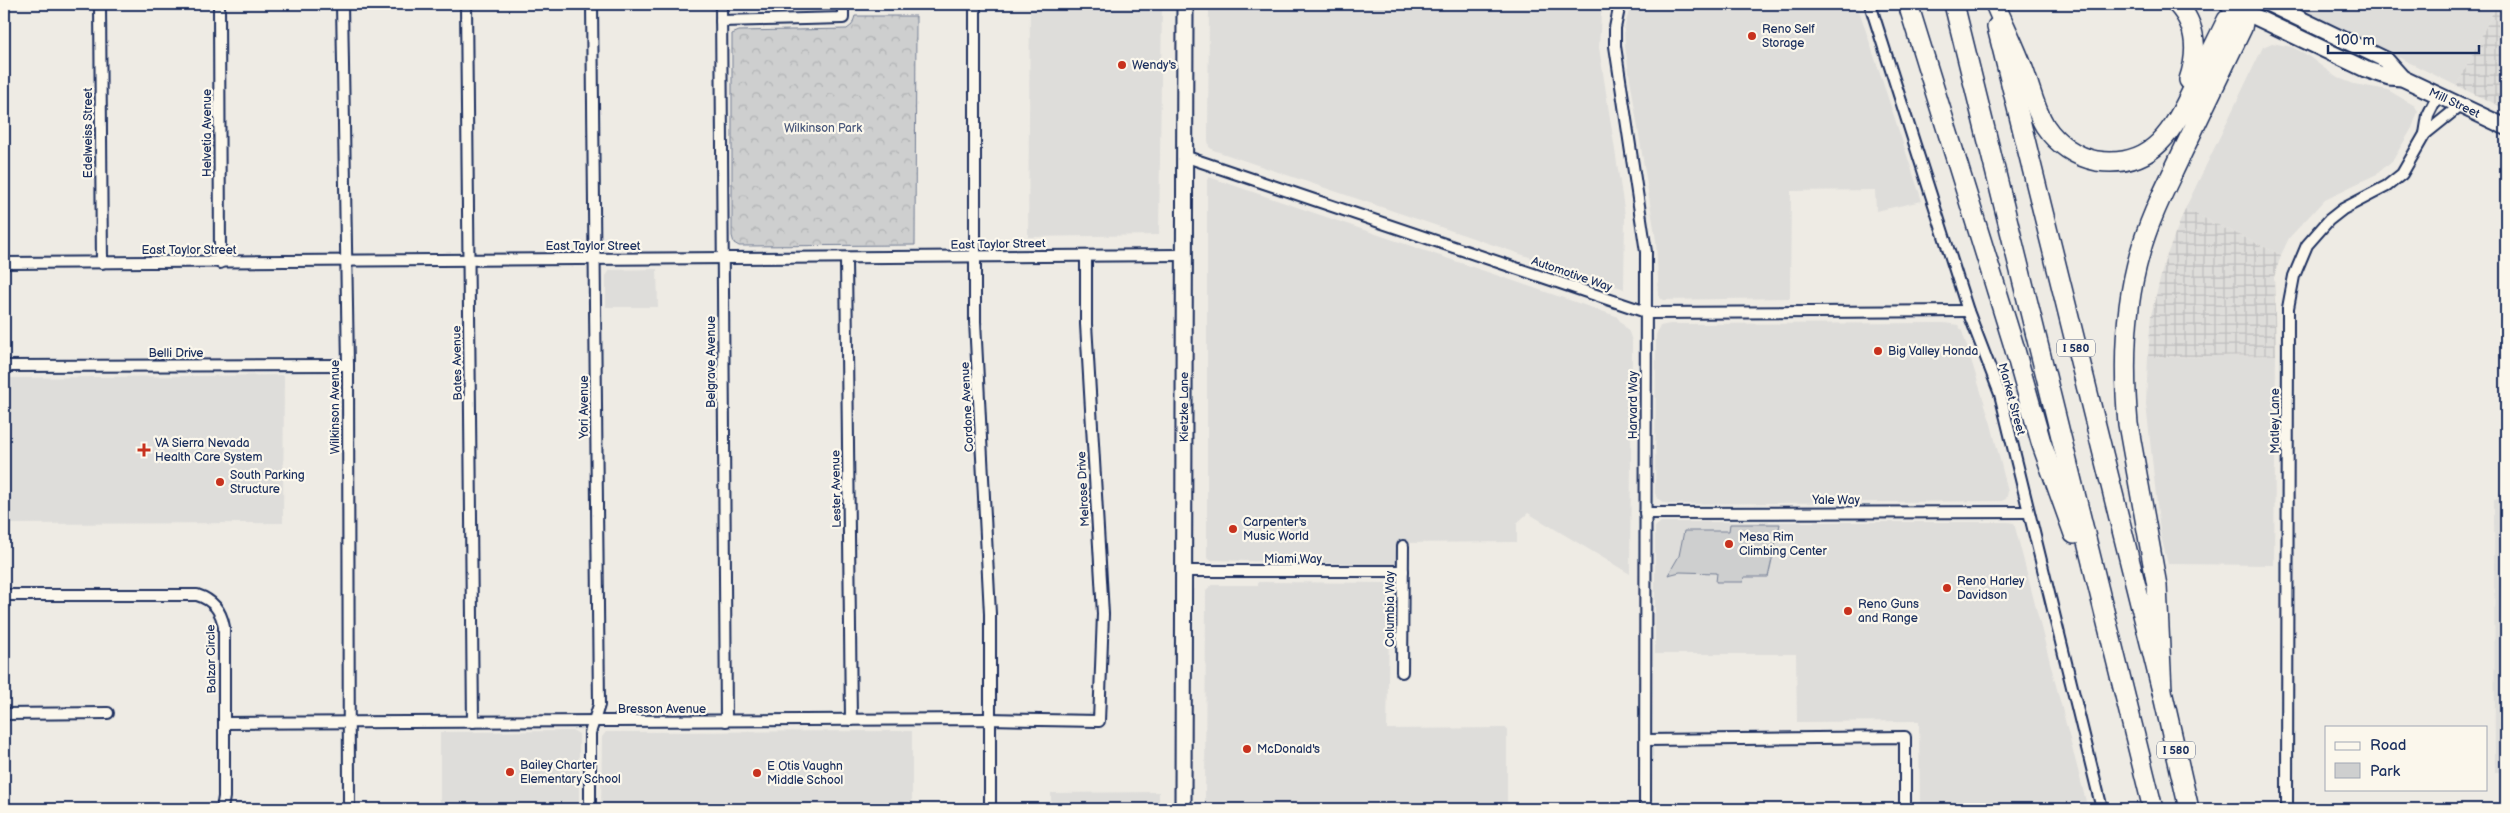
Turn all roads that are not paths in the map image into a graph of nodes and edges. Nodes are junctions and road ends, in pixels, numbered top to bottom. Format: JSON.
{"nodes":[{"id":1,"x":100,"y":4,"type":"edge"},
{"id":2,"x":219,"y":4,"type":"edge"},
{"id":3,"x":342,"y":4,"type":"edge"},
{"id":4,"x":466,"y":4,"type":"edge"},
{"id":5,"x":592,"y":4,"type":"edge"},
{"id":6,"x":721,"y":4,"type":"edge"},
{"id":7,"x":843,"y":4,"type":"edge"},
{"id":8,"x":975,"y":4,"type":"edge"},
{"id":9,"x":1185,"y":4,"type":"edge"},
{"id":10,"x":1620,"y":4,"type":"edge"},
{"id":11,"x":1870,"y":4,"type":"edge"},
{"id":12,"x":1908,"y":4,"type":"edge"},
{"id":13,"x":1954,"y":4,"type":"edge"},
{"id":14,"x":1993,"y":4,"type":"edge"},
{"id":15,"x":2176,"y":4,"type":"edge"},
{"id":16,"x":2228,"y":4,"type":"edge"},
{"id":17,"x":2269,"y":4,"type":"edge"},
{"id":18,"x":2247,"y":8,"type":"edge"},
{"id":19,"x":721,"y":21,"type":"junction"},
{"id":20,"x":2402,"y":78,"type":"junction"},
{"id":21,"x":2438,"y":94,"type":"junction"},
{"id":22,"x":2461,"y":105,"type":"junction"},
{"id":23,"x":2177,"y":122,"type":"junction"},
{"id":24,"x":2506,"y":127,"type":"edge"},
{"id":25,"x":2425,"y":134,"type":"junction"},
{"id":26,"x":1184,"y":156,"type":"junction"},
{"id":27,"x":1183,"y":255,"type":"junction"},
{"id":28,"x":1086,"y":256,"type":"junction"},
{"id":29,"x":975,"y":257,"type":"junction"},
{"id":30,"x":596,"y":258,"type":"junction"},
{"id":31,"x":722,"y":259,"type":"junction"},
{"id":32,"x":846,"y":259,"type":"junction"},
{"id":33,"x":468,"y":260,"type":"junction"},
{"id":34,"x":4,"y":262,"type":"edge"},
{"id":35,"x":220,"y":262,"type":"junction"},
{"id":36,"x":344,"y":262,"type":"junction"},
{"id":37,"x":102,"y":263,"type":"junction"},
{"id":38,"x":1968,"y":311,"type":"junction"},
{"id":39,"x":1646,"y":312,"type":"junction"},
{"id":40,"x":348,"y":365,"type":"junction"},
{"id":41,"x":4,"y":366,"type":"edge"},
{"id":42,"x":2028,"y":512,"type":"junction"},
{"id":43,"x":1645,"y":513,"type":"junction"},
{"id":44,"x":1403,"y":546,"type":"dead end"},
{"id":45,"x":1183,"y":571,"type":"junction"},
{"id":46,"x":1403,"y":571,"type":"junction"},
{"id":47,"x":2096,"y":583,"type":"junction"},
{"id":48,"x":4,"y":595,"type":"edge"},
{"id":49,"x":1402,"y":672,"type":"dead end"},
{"id":50,"x":2162,"y":691,"type":"junction"},
{"id":51,"x":108,"y":713,"type":"dead end"},
{"id":52,"x":4,"y":714,"type":"edge"},
{"id":53,"x":989,"y":718,"type":"junction"},
{"id":54,"x":726,"y":720,"type":"junction"},
{"id":55,"x":851,"y":720,"type":"junction"},
{"id":56,"x":593,"y":721,"type":"junction"},
{"id":57,"x":1099,"y":721,"type":"joint"},
{"id":58,"x":473,"y":722,"type":"junction"},
{"id":59,"x":224,"y":723,"type":"junction"},
{"id":60,"x":348,"y":723,"type":"junction"},
{"id":61,"x":1646,"y":740,"type":"junction"},
{"id":62,"x":222,"y":809,"type":"edge"},
{"id":63,"x":349,"y":809,"type":"edge"},
{"id":64,"x":590,"y":809,"type":"edge"},
{"id":65,"x":990,"y":809,"type":"edge"},
{"id":66,"x":1183,"y":809,"type":"edge"},
{"id":67,"x":1645,"y":809,"type":"edge"},
{"id":68,"x":1905,"y":809,"type":"edge"},
{"id":69,"x":2102,"y":809,"type":"edge"},
{"id":70,"x":2153,"y":809,"type":"edge"},
{"id":71,"x":2189,"y":809,"type":"edge"},
{"id":72,"x":2286,"y":809,"type":"edge"}],
"edges":[{"from":1,"to":37,"type":"street","name":"Edelweiss Street"},
{"from":2,"to":35,"type":"street","name":"Helvetia Avenue"},
{"from":3,"to":36,"type":"street","name":"Wilkinson Avenue"},
{"from":4,"to":33,"type":"street","name":"Bates Avenue"},
{"from":5,"to":30,"type":"street","name":"Yori Avenue"},
{"from":6,"to":19,"type":"street","name":"Belgrave Avenue"},
{"from":7,"to":19,"type":"street"},
{"from":8,"to":29,"type":"street","name":"Cordone Avenue"},
{"from":9,"to":26,"type":"main road","name":"Kietzke Lane"},
{"from":10,"to":39,"type":"street","name":"Harvard Way"},
{"from":11,"to":38,"type":"street","name":"Market Street"},
{"from":12,"to":47,"type":"highway"},
{"from":13,"to":47,"type":"highway","number":"I 580"},
{"from":14,"to":23,"type":"highway"},
{"from":14,"to":50,"type":"highway","number":"I 580"},
{"from":15,"to":23,"type":"highway"},
{"from":16,"to":18,"type":"main road","name":"Mill Street"},
{"from":17,"to":20,"type":"main road","name":"Mill Street"},
{"from":18,"to":20,"type":"main road","name":"Mill Street"},
{"from":18,"to":23,"type":"highway"},
{"from":18,"to":50,"type":"highway"},
{"from":19,"to":31,"type":"street","name":"Belgrave Avenue"},
{"from":20,"to":21,"type":"main road","name":"Mill Street"},
{"from":21,"to":22,"type":"main road","name":"Mill Street"},
{"from":21,"to":25,"type":"street","name":"Matley Lane"},
{"from":22,"to":24,"type":"main road","name":"Mill Street"},
{"from":22,"to":25,"type":"street"},
{"from":25,"to":72,"type":"street","name":"Matley Lane"},
{"from":26,"to":27,"type":"main road","name":"Kietzke Lane"},
{"from":26,"to":39,"type":"street","name":"Automotive Way"},
{"from":27,"to":28,"type":"street","name":"East Taylor Street"},
{"from":27,"to":45,"type":"main road","name":"Kietzke Lane"},
{"from":28,"to":29,"type":"street","name":"East Taylor Street"},
{"from":28,"to":57,"type":"street","name":"Melrose Drive"},
{"from":29,"to":32,"type":"street","name":"East Taylor Street"},
{"from":29,"to":53,"type":"street","name":"Cordone Avenue"},
{"from":30,"to":31,"type":"street","name":"East Taylor Street"},
{"from":30,"to":33,"type":"street","name":"East Taylor Street"},
{"from":30,"to":56,"type":"street","name":"Yori Avenue"},
{"from":31,"to":32,"type":"street","name":"East Taylor Street"},
{"from":31,"to":54,"type":"street","name":"Belgrave Avenue"},
{"from":32,"to":55,"type":"street","name":"Lester Avenue"},
{"from":33,"to":36,"type":"street","name":"East Taylor Street"},
{"from":33,"to":58,"type":"street","name":"Bates Avenue"},
{"from":34,"to":37,"type":"street","name":"East Taylor Street"},
{"from":35,"to":36,"type":"street","name":"East Taylor Street"},
{"from":35,"to":37,"type":"street","name":"East Taylor Street"},
{"from":36,"to":40,"type":"street","name":"Wilkinson Avenue"},
{"from":38,"to":39,"type":"street","name":"Automotive Way"},
{"from":38,"to":42,"type":"street","name":"Market Street"},
{"from":39,"to":43,"type":"street","name":"Harvard Way"},
{"from":40,"to":41,"type":"street","name":"Belli Drive"},
{"from":40,"to":60,"type":"street","name":"Wilkinson Avenue"},
{"from":42,"to":43,"type":"street","name":"Yale Way"},
{"from":42,"to":69,"type":"street","name":"Market Street"},
{"from":43,"to":61,"type":"street","name":"Harvard Way"},
{"from":44,"to":46,"type":"street","name":"Columbia Way"},
{"from":45,"to":46,"type":"street","name":"Miami Way"},
{"from":45,"to":66,"type":"main road","name":"Kietzke Lane"},
{"from":46,"to":49,"type":"street","name":"Columbia Way"},
{"from":47,"to":70,"type":"highway","number":"I 580"},
{"from":48,"to":59,"type":"street","name":"Balzar Circle"},
{"from":50,"to":71,"type":"highway","number":"I 580"},
{"from":51,"to":52,"type":"street"},
{"from":53,"to":55,"type":"street","name":"Bresson Avenue"},
{"from":53,"to":57,"type":"street","name":"Bresson Avenue"},
{"from":53,"to":65,"type":"street","name":"Cordone Avenue"},
{"from":54,"to":55,"type":"street","name":"Bresson Avenue"},
{"from":54,"to":56,"type":"street","name":"Bresson Avenue"},
{"from":56,"to":58,"type":"street","name":"Bresson Avenue"},
{"from":56,"to":64,"type":"street","name":"Yori Avenue"},
{"from":58,"to":60,"type":"street","name":"Bresson Avenue"},
{"from":59,"to":60,"type":"street","name":"Bresson Avenue"},
{"from":59,"to":62,"type":"street","name":"Balzar Circle"},
{"from":60,"to":63,"type":"street","name":"Wilkinson Avenue"},
{"from":61,"to":67,"type":"street","name":"Harvard Way"},
{"from":61,"to":68,"type":"street"}]}
